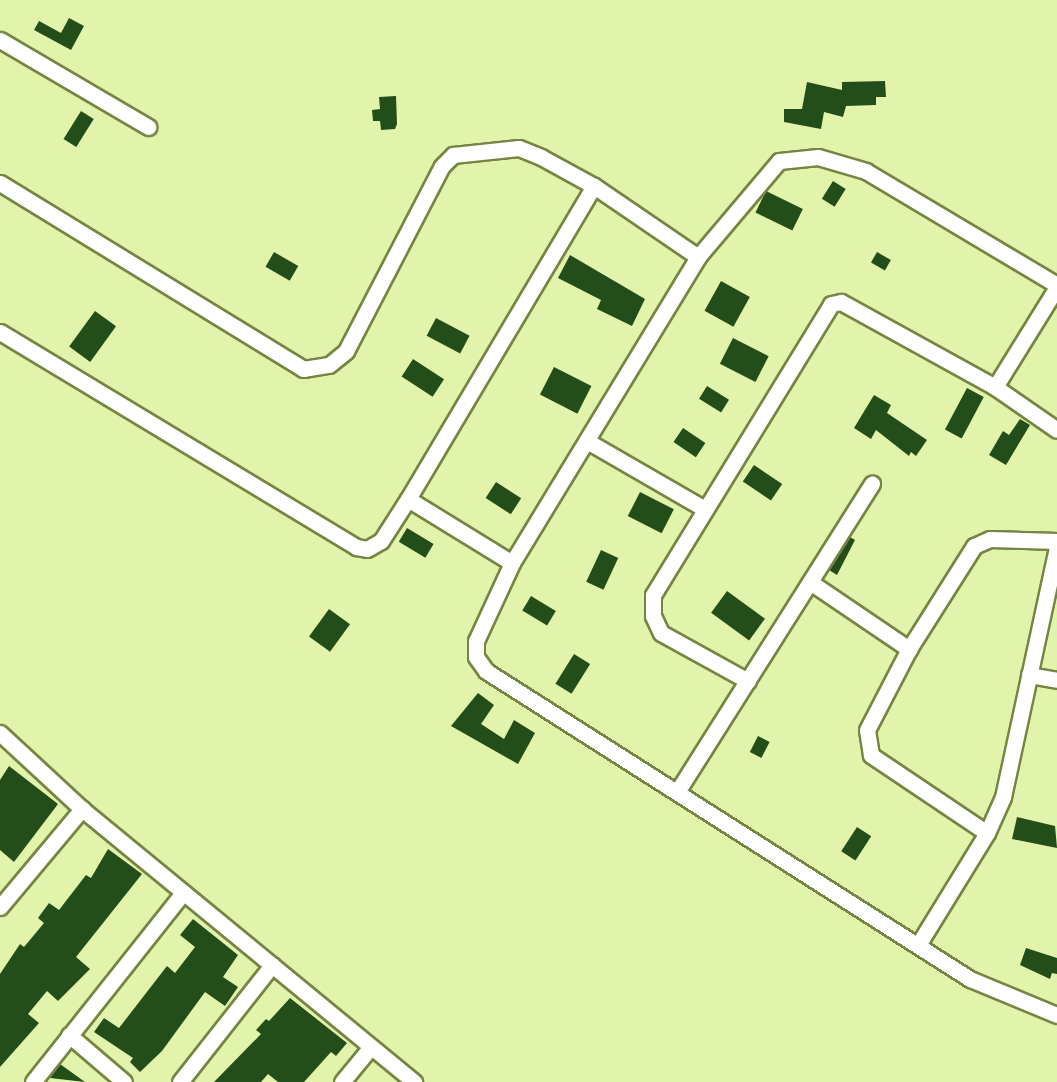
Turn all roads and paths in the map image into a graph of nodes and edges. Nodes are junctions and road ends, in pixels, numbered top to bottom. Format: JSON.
{"nodes":[{"id":1,"x":0,"y":40,"type":"edge"},
{"id":2,"x":148,"y":127,"type":"dead end"},
{"id":3,"x":0,"y":183,"type":"edge"},
{"id":4,"x":594,"y":186,"type":"junction"},
{"id":5,"x":698,"y":257,"type":"junction"},
{"id":6,"x":1057,"y":286,"type":"edge"},
{"id":7,"x":0,"y":332,"type":"edge"},
{"id":8,"x":995,"y":387,"type":"junction"},
{"id":9,"x":1057,"y":430,"type":"edge"},
{"id":10,"x":587,"y":441,"type":"junction"},
{"id":11,"x":872,"y":484,"type":"dead end"},
{"id":12,"x":408,"y":499,"type":"junction"},
{"id":13,"x":705,"y":508,"type":"junction"},
{"id":14,"x":1057,"y":541,"type":"edge"},
{"id":15,"x":1057,"y":547,"type":"edge"},
{"id":16,"x":512,"y":563,"type":"junction"},
{"id":17,"x":810,"y":582,"type":"junction"},
{"id":18,"x":909,"y":649,"type":"junction"},
{"id":19,"x":1029,"y":675,"type":"junction"},
{"id":20,"x":1057,"y":680,"type":"edge"},
{"id":21,"x":748,"y":681,"type":"junction"},
{"id":22,"x":0,"y":733,"type":"edge"},
{"id":23,"x":677,"y":792,"type":"junction"},
{"id":24,"x":82,"y":809,"type":"junction"},
{"id":25,"x":987,"y":833,"type":"junction"},
{"id":26,"x":183,"y":893,"type":"junction"},
{"id":27,"x":0,"y":907,"type":"edge"},
{"id":28,"x":918,"y":945,"type":"junction"},
{"id":29,"x":273,"y":965,"type":"junction"},
{"id":30,"x":1057,"y":1016,"type":"edge"},
{"id":31,"x":69,"y":1035,"type":"junction"},
{"id":32,"x":370,"y":1048,"type":"junction"},
{"id":33,"x":33,"y":1082,"type":"edge"},
{"id":34,"x":124,"y":1082,"type":"edge"},
{"id":35,"x":180,"y":1082,"type":"edge"},
{"id":36,"x":342,"y":1082,"type":"edge"},
{"id":37,"x":414,"y":1082,"type":"edge"}],
"edges":[{"from":1,"to":2,"type":"street"},
{"from":3,"to":4,"type":"street"},
{"from":4,"to":5,"type":"street"},
{"from":4,"to":12,"type":"street"},
{"from":5,"to":6,"type":"street"},
{"from":5,"to":10,"type":"street"},
{"from":6,"to":8,"type":"street"},
{"from":7,"to":12,"type":"street"},
{"from":8,"to":9,"type":"street"},
{"from":8,"to":13,"type":"street"},
{"from":10,"to":13,"type":"street"},
{"from":10,"to":16,"type":"street"},
{"from":11,"to":17,"type":"street"},
{"from":12,"to":16,"type":"street"},
{"from":13,"to":21,"type":"street"},
{"from":14,"to":18,"type":"street"},
{"from":15,"to":19,"type":"street"},
{"from":16,"to":23,"type":"street"},
{"from":17,"to":18,"type":"street"},
{"from":17,"to":21,"type":"street"},
{"from":18,"to":25,"type":"street"},
{"from":19,"to":20,"type":"street"},
{"from":19,"to":25,"type":"street"},
{"from":21,"to":23,"type":"street"},
{"from":22,"to":24,"type":"street"},
{"from":23,"to":28,"type":"street"},
{"from":24,"to":26,"type":"street"},
{"from":24,"to":27,"type":"street"},
{"from":25,"to":28,"type":"street"},
{"from":26,"to":29,"type":"street"},
{"from":26,"to":31,"type":"street"},
{"from":28,"to":30,"type":"street"},
{"from":29,"to":32,"type":"street"},
{"from":29,"to":35,"type":"street"},
{"from":31,"to":33,"type":"street"},
{"from":31,"to":34,"type":"street"},
{"from":32,"to":36,"type":"street"},
{"from":32,"to":37,"type":"street"}]}
